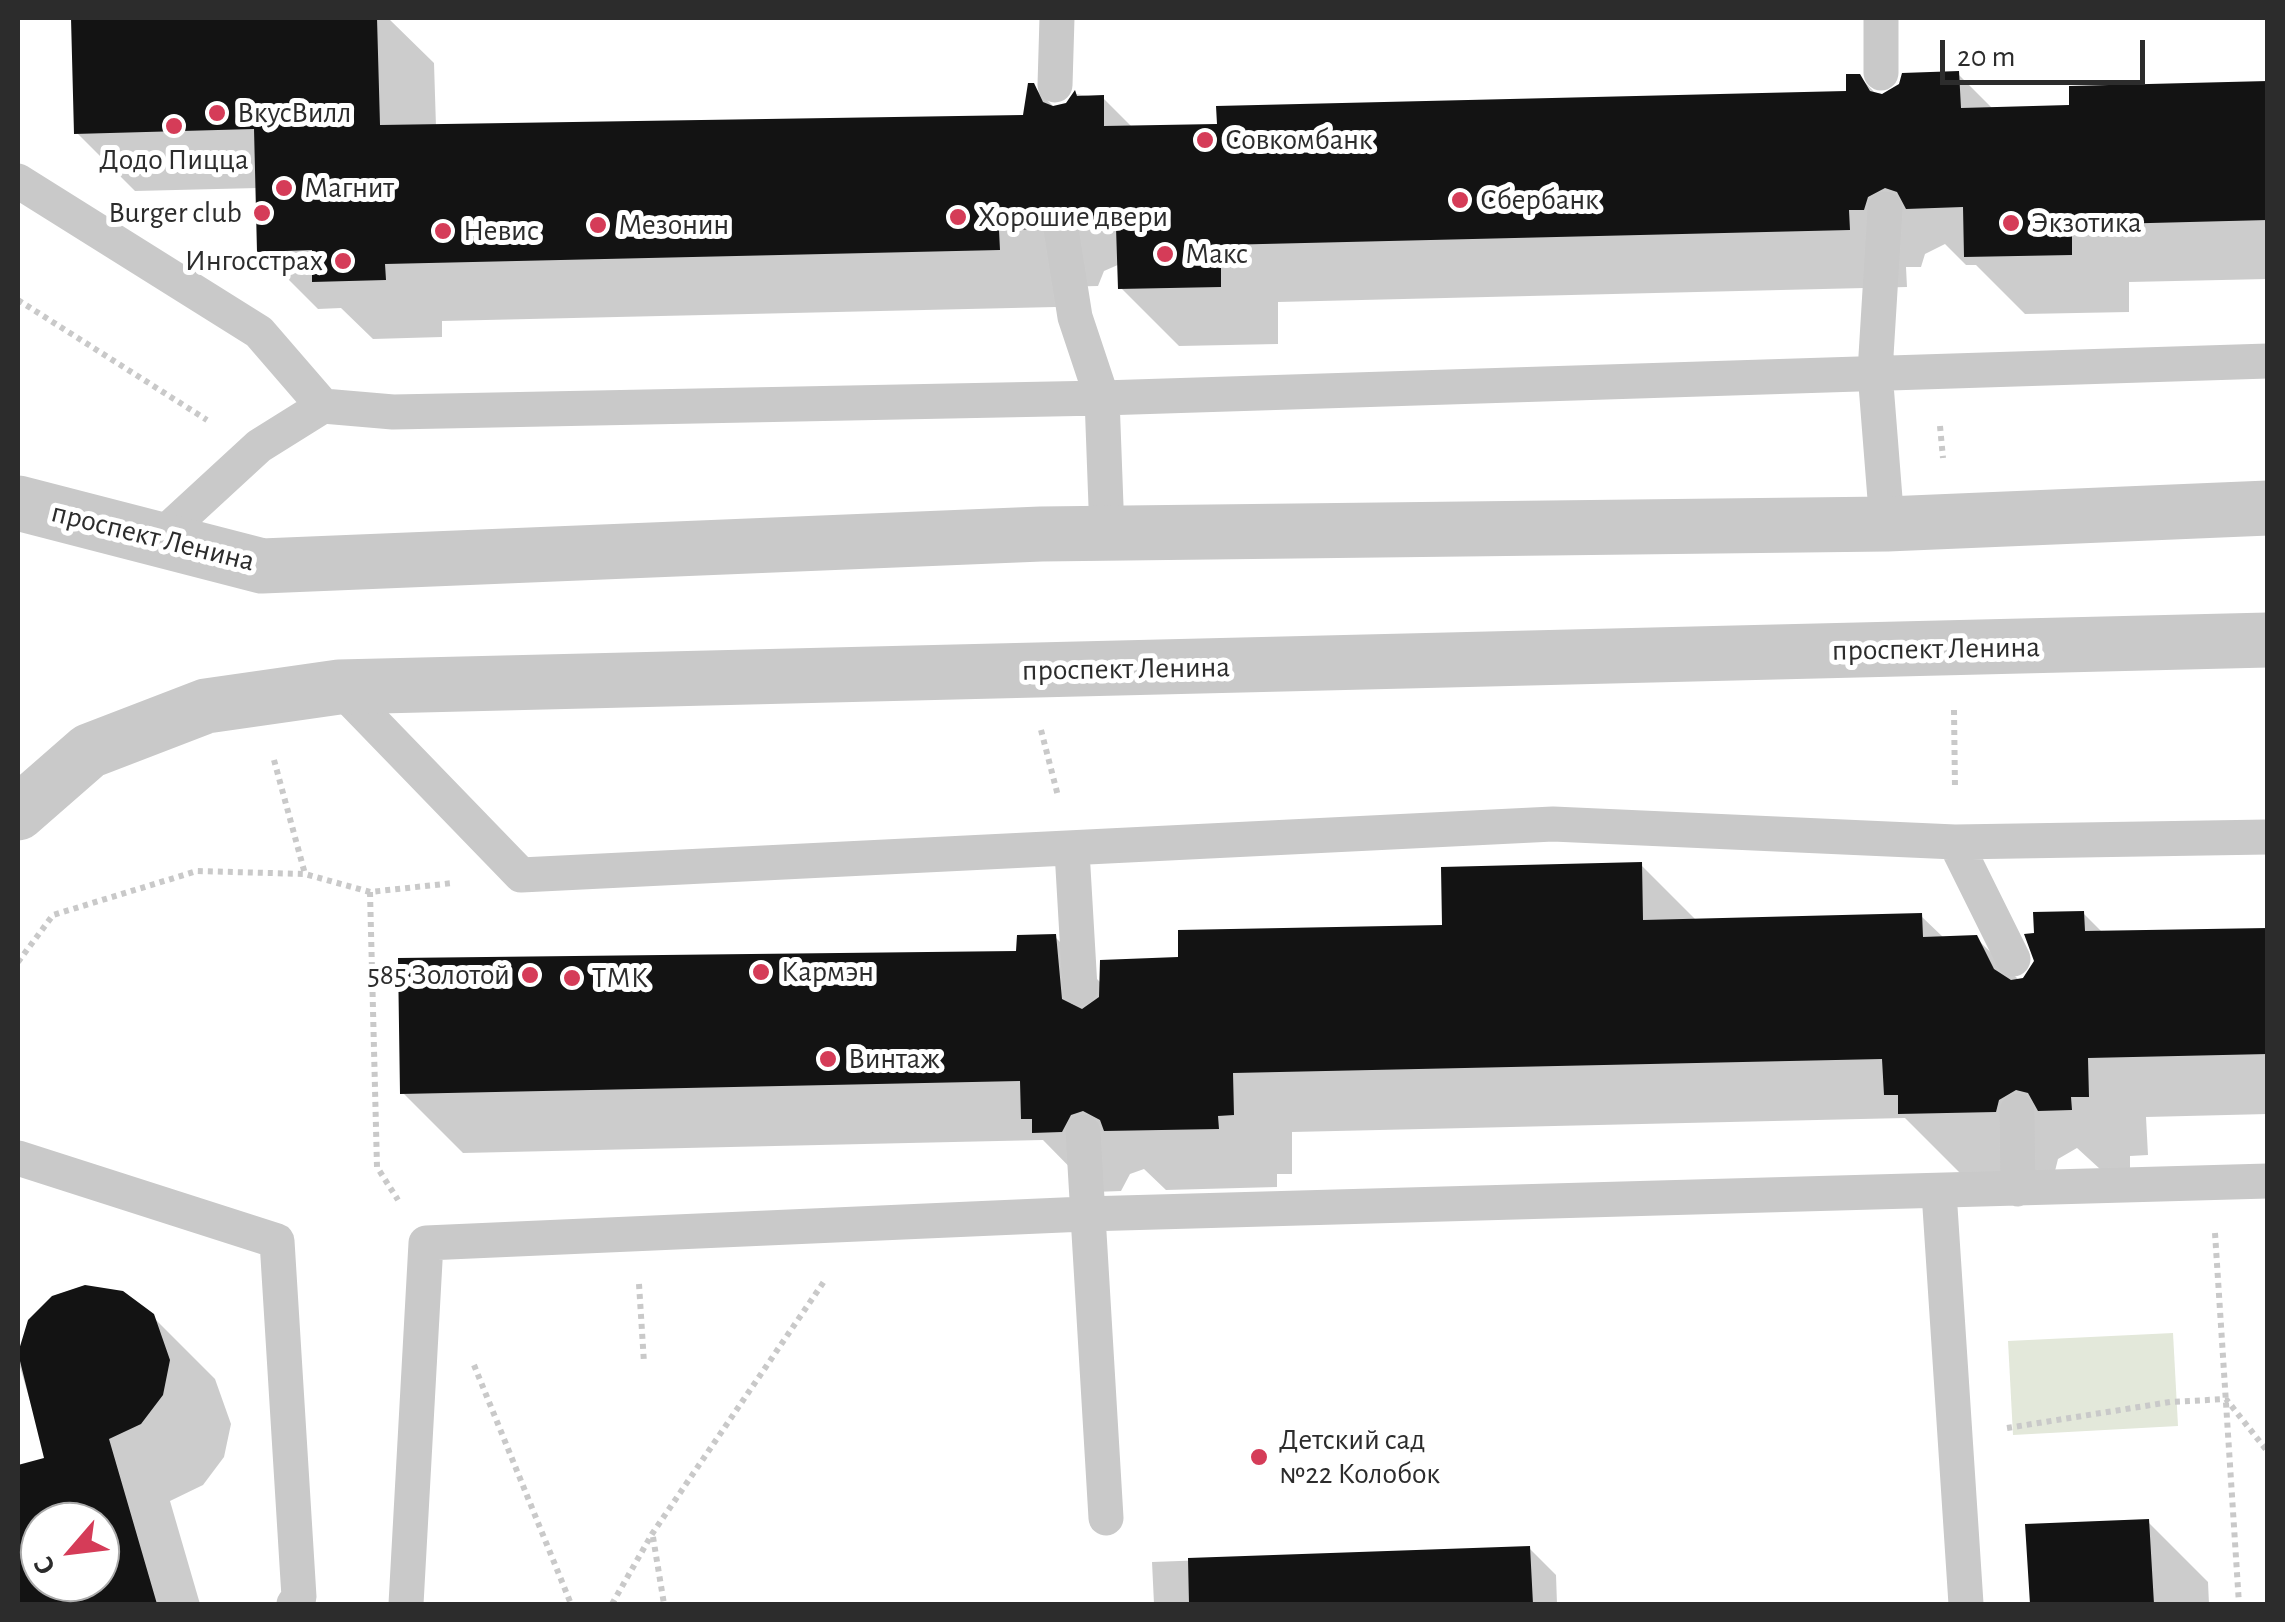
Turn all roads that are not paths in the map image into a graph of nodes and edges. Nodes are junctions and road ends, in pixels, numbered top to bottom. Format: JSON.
{"nodes":[{"id":1,"x":1057,"y":18,"type":"edge"},
{"id":2,"x":1881,"y":18,"type":"edge"},
{"id":3,"x":1880,"y":73,"type":"dead end"},
{"id":4,"x":1054,"y":85,"type":"dead end"},
{"id":5,"x":18,"y":180,"type":"edge"},
{"id":6,"x":1885,"y":209,"type":"dead end"},
{"id":7,"x":1060,"y":229,"type":"dead end"},
{"id":8,"x":2268,"y":361,"type":"edge"},
{"id":9,"x":1875,"y":372,"type":"junction"},
{"id":10,"x":1102,"y":398,"type":"junction"},
{"id":11,"x":322,"y":406,"type":"junction"},
{"id":12,"x":18,"y":503,"type":"edge"},
{"id":13,"x":2268,"y":508,"type":"edge"},
{"id":14,"x":1887,"y":524,"type":"junction"},
{"id":15,"x":1106,"y":533,"type":"junction"},
{"id":16,"x":158,"y":539,"type":"junction"},
{"id":17,"x":2268,"y":640,"type":"edge"},
{"id":18,"x":338,"y":688,"type":"junction"},
{"id":19,"x":18,"y":813,"type":"edge"},
{"id":20,"x":2268,"y":837,"type":"edge"},
{"id":21,"x":1955,"y":842,"type":"junction"},
{"id":22,"x":1072,"y":851,"type":"junction"},
{"id":23,"x":2013,"y":959,"type":"dead end"},
{"id":24,"x":1080,"y":988,"type":"dead end"},
{"id":25,"x":2017,"y":1111,"type":"dead end"},
{"id":26,"x":1083,"y":1132,"type":"dead end"},
{"id":27,"x":18,"y":1158,"type":"edge"},
{"id":28,"x":2268,"y":1181,"type":"edge"},
{"id":29,"x":2018,"y":1189,"type":"junction"},
{"id":30,"x":1939,"y":1192,"type":"junction"},
{"id":31,"x":1085,"y":1214,"type":"junction"},
{"id":32,"x":1106,"y":1518,"type":"dead end"},
{"id":33,"x":294,"y":1604,"type":"edge"},
{"id":34,"x":406,"y":1604,"type":"edge"},
{"id":35,"x":1966,"y":1604,"type":"edge"}],
"edges":[{"from":1,"to":4,"type":"lane"},
{"from":2,"to":3,"type":"lane"},
{"from":5,"to":11,"type":"lane"},
{"from":6,"to":9,"type":"lane"},
{"from":7,"to":10,"type":"lane"},
{"from":8,"to":9,"type":"lane"},
{"from":9,"to":10,"type":"lane"},
{"from":9,"to":14,"type":"lane"},
{"from":10,"to":11,"type":"lane"},
{"from":10,"to":15,"type":"lane"},
{"from":11,"to":16,"type":"lane"},
{"from":12,"to":16,"type":"street","name":"проспект Ленина"},
{"from":13,"to":14,"type":"street","name":"проспект Ленина"},
{"from":14,"to":15,"type":"street","name":"проспект Ленина"},
{"from":15,"to":16,"type":"street","name":"проспект Ленина"},
{"from":17,"to":18,"type":"street","name":"проспект Ленина"},
{"from":18,"to":19,"type":"street","name":"проспект Ленина"},
{"from":18,"to":22,"type":"lane"},
{"from":20,"to":21,"type":"lane"},
{"from":21,"to":22,"type":"lane"},
{"from":21,"to":23,"type":"lane"},
{"from":22,"to":24,"type":"lane"},
{"from":25,"to":29,"type":"lane"},
{"from":26,"to":31,"type":"lane"},
{"from":27,"to":33,"type":"lane"},
{"from":28,"to":29,"type":"lane"},
{"from":29,"to":30,"type":"lane"},
{"from":30,"to":31,"type":"lane"},
{"from":30,"to":35,"type":"lane"},
{"from":31,"to":32,"type":"lane"},
{"from":31,"to":34,"type":"lane"}]}
